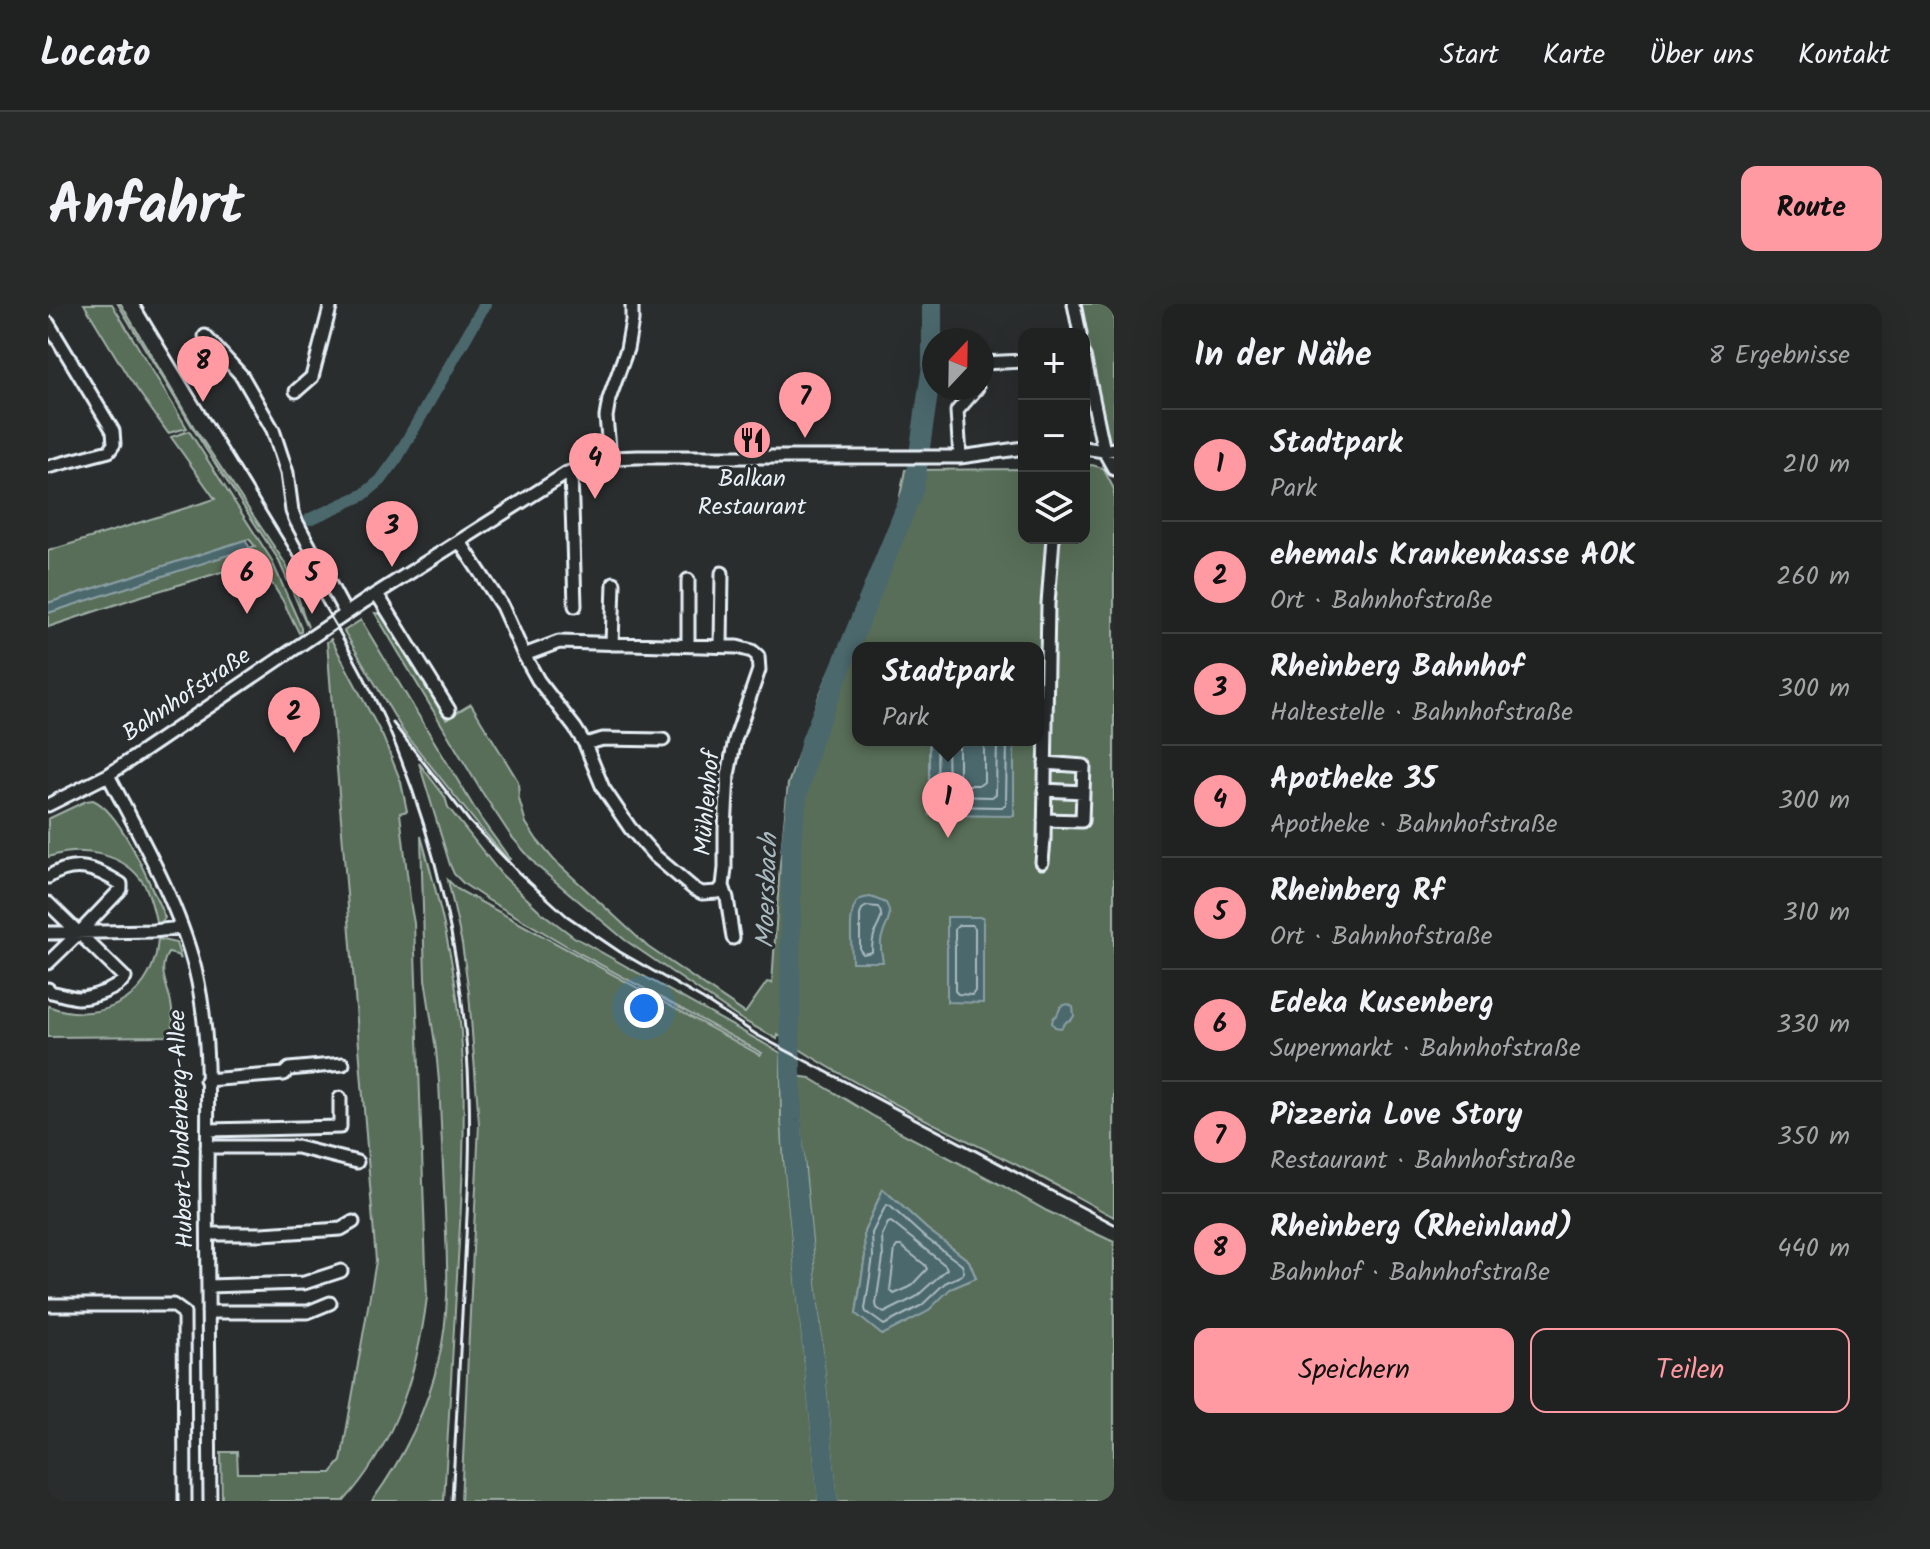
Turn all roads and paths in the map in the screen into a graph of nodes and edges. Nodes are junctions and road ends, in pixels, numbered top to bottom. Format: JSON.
{"nodes":[{"id":1,"x":331,"y":304,"type":"edge"},
{"id":2,"x":632,"y":304,"type":"edge"},
{"id":3,"x":1074,"y":304,"type":"edge"},
{"id":4,"x":48,"y":323,"type":"edge"},
{"id":5,"x":1079,"y":328,"type":"edge"},
{"id":6,"x":205,"y":336,"type":"dead end"},
{"id":7,"x":1018,"y":361,"type":"edge"},
{"id":8,"x":994,"y":362,"type":"edge"},
{"id":9,"x":1090,"y":379,"type":"edge"},
{"id":10,"x":296,"y":391,"type":"dead end"},
{"id":11,"x":967,"y":400,"type":"edge"},
{"id":12,"x":1018,"y":449,"type":"edge"},
{"id":13,"x":1109,"y":450,"type":"edge"},
{"id":14,"x":960,"y":457,"type":"junction"},
{"id":15,"x":610,"y":458,"type":"junction"},
{"id":16,"x":48,"y":467,"type":"edge"},
{"id":17,"x":1114,"y":469,"type":"edge"},
{"id":18,"x":571,"y":472,"type":"junction"},
{"id":19,"x":460,"y":542,"type":"junction"},
{"id":20,"x":1053,"y":544,"type":"edge"},
{"id":21,"x":722,"y":573,"type":"dead end"},
{"id":22,"x":688,"y":580,"type":"dead end"},
{"id":23,"x":614,"y":583,"type":"dead end"},
{"id":24,"x":377,"y":594,"type":"junction"},
{"id":25,"x":575,"y":606,"type":"dead end"},
{"id":26,"x":346,"y":614,"type":"junction"},
{"id":27,"x":612,"y":644,"type":"junction"},
{"id":28,"x":688,"y":645,"type":"junction"},
{"id":29,"x":721,"y":646,"type":"junction"},
{"id":30,"x":524,"y":655,"type":"junction"},
{"id":31,"x":449,"y":710,"type":"dead end"},
{"id":32,"x":663,"y":740,"type":"dead end"},
{"id":33,"x":585,"y":744,"type":"junction"},
{"id":34,"x":1045,"y":763,"type":"junction"},
{"id":35,"x":108,"y":775,"type":"junction"},
{"id":36,"x":1044,"y":790,"type":"junction"},
{"id":37,"x":1083,"y":792,"type":"junction"},
{"id":38,"x":48,"y":805,"type":"edge"},
{"id":39,"x":1044,"y":820,"type":"junction"},
{"id":40,"x":1042,"y":862,"type":"dead end"},
{"id":41,"x":48,"y":877,"type":"edge"},
{"id":42,"x":723,"y":886,"type":"junction"},
{"id":43,"x":48,"y":903,"type":"edge"},
{"id":44,"x":181,"y":928,"type":"junction"},
{"id":45,"x":48,"y":933,"type":"edge"},
{"id":46,"x":79,"y":933,"type":"junction"},
{"id":47,"x":733,"y":938,"type":"dead end"},
{"id":48,"x":48,"y":963,"type":"edge"},
{"id":49,"x":48,"y":989,"type":"edge"},
{"id":50,"x":343,"y":1064,"type":"dead end"},
{"id":51,"x":206,"y":1080,"type":"junction"},
{"id":52,"x":340,"y":1098,"type":"dead end"},
{"id":53,"x":208,"y":1130,"type":"junction"},
{"id":54,"x":207,"y":1147,"type":"junction"},
{"id":55,"x":357,"y":1162,"type":"dead end"},
{"id":56,"x":353,"y":1222,"type":"dead end"},
{"id":57,"x":208,"y":1234,"type":"junction"},
{"id":58,"x":341,"y":1271,"type":"dead end"},
{"id":59,"x":208,"y":1286,"type":"junction"},
{"id":60,"x":330,"y":1303,"type":"dead end"},
{"id":61,"x":48,"y":1305,"type":"edge"},
{"id":62,"x":208,"y":1312,"type":"junction"},
{"id":63,"x":185,"y":1501,"type":"edge"},
{"id":64,"x":210,"y":1501,"type":"edge"}],
"edges":[{"from":1,"to":10,"type":"street"},
{"from":2,"to":15,"type":"street"},
{"from":3,"to":5,"type":"street"},
{"from":4,"to":16,"type":"street"},
{"from":6,"to":26,"type":"street"},
{"from":7,"to":8,"type":"street"},
{"from":9,"to":13,"type":"street"},
{"from":11,"to":14,"type":"street"},
{"from":12,"to":14,"type":"street","name":"Bahnhofstraße"},
{"from":13,"to":17,"type":"street"},
{"from":14,"to":15,"type":"street","name":"Bahnhofstraße"},
{"from":15,"to":18,"type":"street","name":"Bahnhofstraße"},
{"from":18,"to":19,"type":"street","name":"Bahnhofstraße"},
{"from":18,"to":25,"type":"street"},
{"from":19,"to":24,"type":"street","name":"Bahnhofstraße"},
{"from":19,"to":30,"type":"street","name":"Mühlenhof"},
{"from":20,"to":34,"type":"street"},
{"from":21,"to":29,"type":"street"},
{"from":22,"to":28,"type":"street"},
{"from":23,"to":27,"type":"street"},
{"from":24,"to":26,"type":"street","name":"Bahnhofstraße"},
{"from":24,"to":31,"type":"street"},
{"from":26,"to":35,"type":"street","name":"Bahnhofstraße"},
{"from":27,"to":28,"type":"street","name":"Mühlenhof"},
{"from":27,"to":30,"type":"street","name":"Mühlenhof"},
{"from":28,"to":29,"type":"street","name":"Mühlenhof"},
{"from":29,"to":42,"type":"street","name":"Mühlenhof"},
{"from":30,"to":33,"type":"street","name":"Mühlenhof"},
{"from":32,"to":33,"type":"street"},
{"from":33,"to":42,"type":"street","name":"Mühlenhof"},
{"from":34,"to":36,"type":"street"},
{"from":34,"to":37,"type":"street"},
{"from":35,"to":38,"type":"street","name":"Bahnhofstraße"},
{"from":35,"to":44,"type":"street","name":"Hubert-Underberg-Allee"},
{"from":36,"to":37,"type":"street"},
{"from":36,"to":39,"type":"street"},
{"from":37,"to":39,"type":"street"},
{"from":39,"to":40,"type":"street"},
{"from":41,"to":46,"type":"street"},
{"from":42,"to":47,"type":"street","name":"Mühlenhof"},
{"from":43,"to":46,"type":"street"},
{"from":44,"to":46,"type":"street"},
{"from":44,"to":51,"type":"street","name":"Hubert-Underberg-Allee"},
{"from":45,"to":46,"type":"street"},
{"from":46,"to":48,"type":"street"},
{"from":46,"to":49,"type":"street"},
{"from":50,"to":51,"type":"street"},
{"from":51,"to":53,"type":"street","name":"Hubert-Underberg-Allee"},
{"from":52,"to":53,"type":"street"},
{"from":53,"to":54,"type":"street","name":"Hubert-Underberg-Allee"},
{"from":54,"to":55,"type":"street"},
{"from":54,"to":57,"type":"street","name":"Hubert-Underberg-Allee"},
{"from":56,"to":57,"type":"street"},
{"from":57,"to":59,"type":"street","name":"Hubert-Underberg-Allee"},
{"from":58,"to":59,"type":"street"},
{"from":59,"to":62,"type":"street","name":"Hubert-Underberg-Allee"},
{"from":60,"to":62,"type":"street"},
{"from":61,"to":63,"type":"street"},
{"from":62,"to":64,"type":"street","name":"Hubert-Underberg-Allee"}]}
